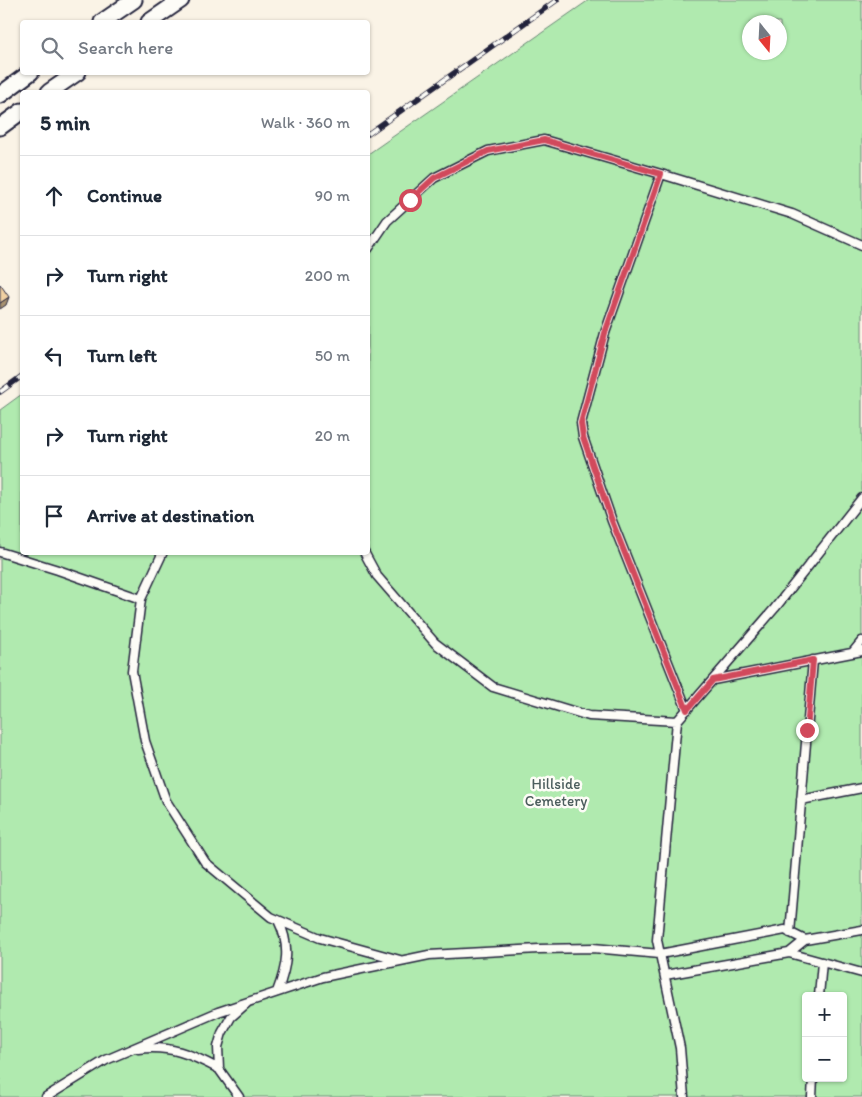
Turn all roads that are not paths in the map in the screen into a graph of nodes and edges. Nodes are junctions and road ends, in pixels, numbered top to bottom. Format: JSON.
{"nodes":[{"id":1,"x":134,"y":0,"type":"edge"},
{"id":2,"x":182,"y":0,"type":"edge"},
{"id":3,"x":105,"y":20,"type":"edge"},
{"id":4,"x":152,"y":20,"type":"edge"},
{"id":5,"x":27,"y":75,"type":"edge"},
{"id":6,"x":74,"y":75,"type":"edge"},
{"id":7,"x":52,"y":90,"type":"edge"},
{"id":8,"x":0,"y":95,"type":"edge"},
{"id":9,"x":20,"y":112,"type":"edge"},
{"id":10,"x":0,"y":127,"type":"edge"},
{"id":11,"x":661,"y":174,"type":"junction"},
{"id":12,"x":862,"y":245,"type":"edge"},
{"id":13,"x":370,"y":246,"type":"edge"},
{"id":14,"x":862,"y":498,"type":"edge"},
{"id":15,"x":0,"y":552,"type":"edge"},
{"id":16,"x":162,"y":555,"type":"edge"},
{"id":17,"x":366,"y":555,"type":"edge"},
{"id":18,"x":141,"y":599,"type":"junction"},
{"id":19,"x":862,"y":641,"type":"edge"},
{"id":20,"x":862,"y":651,"type":"edge"},
{"id":21,"x":853,"y":652,"type":"junction"},
{"id":22,"x":813,"y":660,"type":"junction"},
{"id":23,"x":713,"y":680,"type":"junction"},
{"id":24,"x":687,"y":710,"type":"junction"},
{"id":25,"x":677,"y":721,"type":"junction"},
{"id":26,"x":862,"y":788,"type":"edge"},
{"id":27,"x":801,"y":800,"type":"junction"},
{"id":28,"x":278,"y":920,"type":"junction"},
{"id":29,"x":862,"y":930,"type":"edge"},
{"id":30,"x":790,"y":933,"type":"junction"},
{"id":31,"x":805,"y":940,"type":"junction"},
{"id":32,"x":789,"y":953,"type":"junction"},
{"id":33,"x":660,"y":954,"type":"junction"},
{"id":34,"x":402,"y":961,"type":"junction"},
{"id":35,"x":822,"y":962,"type":"junction"},
{"id":36,"x":862,"y":973,"type":"edge"},
{"id":37,"x":665,"y":976,"type":"junction"},
{"id":38,"x":277,"y":992,"type":"junction"},
{"id":39,"x":819,"y":992,"type":"edge"},
{"id":40,"x":250,"y":1001,"type":"junction"},
{"id":41,"x":129,"y":1050,"type":"junction"},
{"id":42,"x":219,"y":1069,"type":"junction"},
{"id":43,"x":813,"y":1082,"type":"edge"},
{"id":44,"x":46,"y":1097,"type":"edge"},
{"id":45,"x":239,"y":1097,"type":"edge"},
{"id":46,"x":684,"y":1097,"type":"edge"},
{"id":47,"x":812,"y":1097,"type":"edge"}],
"edges":[{"from":1,"to":3,"type":"street"},
{"from":2,"to":4,"type":"street"},
{"from":5,"to":8,"type":"street"},
{"from":6,"to":7,"type":"street"},
{"from":9,"to":10,"type":"street"},
{"from":11,"to":12,"type":"lane"},
{"from":11,"to":13,"type":"lane"},
{"from":11,"to":24,"type":"lane"},
{"from":14,"to":23,"type":"lane"},
{"from":15,"to":18,"type":"lane"},
{"from":16,"to":18,"type":"lane"},
{"from":17,"to":25,"type":"lane"},
{"from":18,"to":28,"type":"lane"},
{"from":19,"to":21,"type":"lane"},
{"from":20,"to":21,"type":"lane"},
{"from":21,"to":22,"type":"lane"},
{"from":22,"to":23,"type":"lane"},
{"from":22,"to":27,"type":"lane"},
{"from":23,"to":24,"type":"lane"},
{"from":24,"to":25,"type":"lane"},
{"from":25,"to":33,"type":"lane"},
{"from":26,"to":27,"type":"lane"},
{"from":27,"to":30,"type":"lane"},
{"from":28,"to":34,"type":"lane"},
{"from":28,"to":38,"type":"lane"},
{"from":29,"to":31,"type":"lane"},
{"from":30,"to":31,"type":"lane"},
{"from":30,"to":33,"type":"lane"},
{"from":31,"to":32,"type":"lane"},
{"from":32,"to":35,"type":"lane"},
{"from":32,"to":37,"type":"lane"},
{"from":33,"to":34,"type":"lane"},
{"from":33,"to":37,"type":"lane"},
{"from":34,"to":38,"type":"lane"},
{"from":35,"to":36,"type":"lane"},
{"from":35,"to":39,"type":"lane"},
{"from":37,"to":46,"type":"lane"},
{"from":38,"to":40,"type":"lane"},
{"from":40,"to":41,"type":"lane"},
{"from":40,"to":42,"type":"lane"},
{"from":41,"to":42,"type":"lane"},
{"from":41,"to":44,"type":"lane"},
{"from":42,"to":45,"type":"lane"},
{"from":43,"to":47,"type":"lane"}]}
